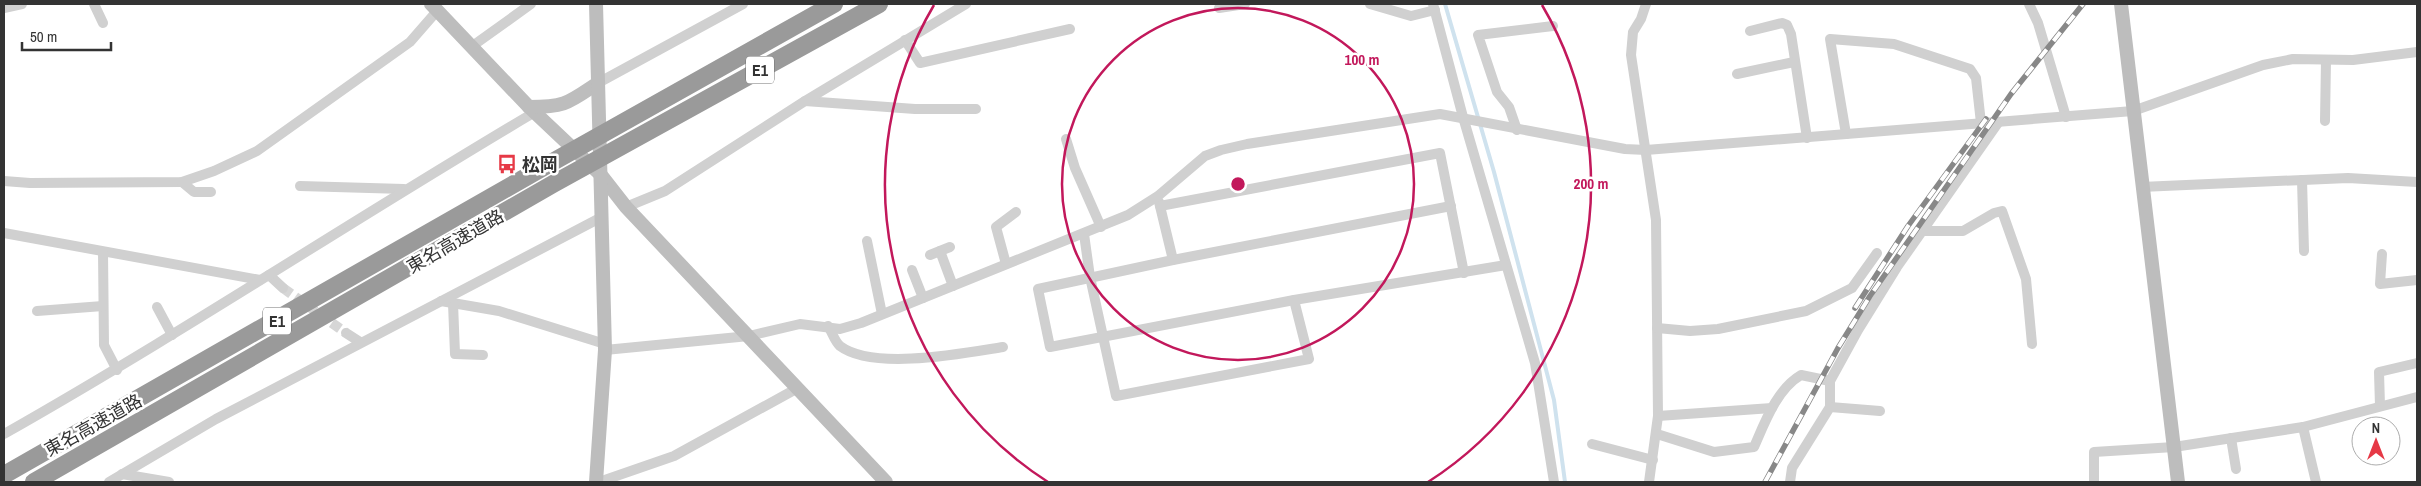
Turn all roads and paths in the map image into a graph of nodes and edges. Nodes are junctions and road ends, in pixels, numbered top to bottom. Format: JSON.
{"nodes":[{"id":1,"x":22,"y":4,"type":"edge"},
{"id":2,"x":94,"y":4,"type":"edge"},
{"id":3,"x":531,"y":4,"type":"edge"},
{"id":4,"x":596,"y":4,"type":"edge"},
{"id":5,"x":744,"y":4,"type":"edge"},
{"id":6,"x":834,"y":4,"type":"edge"},
{"id":7,"x":879,"y":4,"type":"edge"},
{"id":8,"x":966,"y":4,"type":"edge"},
{"id":9,"x":1244,"y":4,"type":"edge"},
{"id":10,"x":1370,"y":4,"type":"edge"},
{"id":11,"x":1646,"y":4,"type":"edge"},
{"id":12,"x":2030,"y":4,"type":"edge"},
{"id":13,"x":2121,"y":4,"type":"edge"},
{"id":14,"x":434,"y":6,"type":"edge"},
{"id":15,"x":1382,"y":6,"type":"edge"},
{"id":16,"x":1434,"y":7,"type":"edge"},
{"id":17,"x":4,"y":8,"type":"edge"},
{"id":18,"x":1220,"y":8,"type":"dead end"},
{"id":19,"x":103,"y":23,"type":"dead end"},
{"id":20,"x":1553,"y":26,"type":"dead end"},
{"id":21,"x":1070,"y":29,"type":"dead end"},
{"id":22,"x":1750,"y":31,"type":"dead end"},
{"id":23,"x":905,"y":40,"type":"junction"},
{"id":24,"x":471,"y":47,"type":"junction"},
{"id":25,"x":2417,"y":52,"type":"edge"},
{"id":26,"x":2326,"y":60,"type":"junction"},
{"id":27,"x":1794,"y":62,"type":"junction"},
{"id":28,"x":1737,"y":74,"type":"dead end"},
{"id":29,"x":598,"y":83,"type":"junction"},
{"id":30,"x":805,"y":101,"type":"junction"},
{"id":31,"x":532,"y":109,"type":"junction"},
{"id":32,"x":976,"y":109,"type":"dead end"},
{"id":33,"x":2133,"y":111,"type":"junction"},
{"id":34,"x":1463,"y":117,"type":"junction"},
{"id":35,"x":2066,"y":117,"type":"junction"},
{"id":36,"x":2325,"y":121,"type":"dead end"},
{"id":37,"x":1998,"y":122,"type":"junction"},
{"id":38,"x":1981,"y":123,"type":"junction"},
{"id":39,"x":1518,"y":130,"type":"junction"},
{"id":40,"x":1846,"y":134,"type":"junction"},
{"id":41,"x":1807,"y":138,"type":"junction"},
{"id":42,"x":1066,"y":139,"type":"dead end"},
{"id":43,"x":1646,"y":150,"type":"junction"},
{"id":44,"x":601,"y":175,"type":"junction"},
{"id":45,"x":2302,"y":180,"type":"junction"},
{"id":46,"x":4,"y":181,"type":"edge"},
{"id":47,"x":182,"y":182,"type":"junction"},
{"id":48,"x":2417,"y":182,"type":"edge"},
{"id":49,"x":300,"y":186,"type":"dead end"},
{"id":50,"x":2141,"y":188,"type":"junction"},
{"id":51,"x":404,"y":189,"type":"junction"},
{"id":52,"x":212,"y":192,"type":"dead end"},
{"id":53,"x":1159,"y":201,"type":"junction"},
{"id":54,"x":1452,"y":206,"type":"junction"},
{"id":55,"x":626,"y":207,"type":"junction"},
{"id":56,"x":1016,"y":212,"type":"dead end"},
{"id":57,"x":600,"y":218,"type":"junction"},
{"id":58,"x":1101,"y":227,"type":"junction"},
{"id":59,"x":1924,"y":232,"type":"junction"},
{"id":60,"x":4,"y":233,"type":"edge"},
{"id":61,"x":1084,"y":234,"type":"junction"},
{"id":62,"x":868,"y":241,"type":"dead end"},
{"id":63,"x":2304,"y":251,"type":"dead end"},
{"id":64,"x":103,"y":252,"type":"junction"},
{"id":65,"x":1877,"y":253,"type":"dead end"},
{"id":66,"x":2382,"y":254,"type":"dead end"},
{"id":67,"x":930,"y":255,"type":"dead end"},
{"id":68,"x":1173,"y":260,"type":"junction"},
{"id":69,"x":1006,"y":264,"type":"junction"},
{"id":70,"x":1506,"y":265,"type":"junction"},
{"id":71,"x":912,"y":270,"type":"dead end"},
{"id":72,"x":1464,"y":273,"type":"junction"},
{"id":73,"x":1090,"y":277,"type":"junction"},
{"id":74,"x":265,"y":278,"type":"junction"},
{"id":75,"x":2417,"y":280,"type":"edge"},
{"id":76,"x":953,"y":286,"type":"junction"},
{"id":77,"x":283,"y":288,"type":"tunnel mouth"},
{"id":78,"x":924,"y":298,"type":"junction"},
{"id":79,"x":1294,"y":300,"type":"junction"},
{"id":80,"x":441,"y":301,"type":"junction"},
{"id":81,"x":453,"y":303,"type":"junction"},
{"id":82,"x":103,"y":306,"type":"junction"},
{"id":83,"x":157,"y":307,"type":"dead end"},
{"id":84,"x":37,"y":311,"type":"dead end"},
{"id":85,"x":882,"y":314,"type":"junction"},
{"id":86,"x":828,"y":326,"type":"junction"},
{"id":87,"x":1657,"y":328,"type":"junction"},
{"id":88,"x":346,"y":333,"type":"tunnel mouth"},
{"id":89,"x":172,"y":335,"type":"junction"},
{"id":90,"x":749,"y":336,"type":"junction"},
{"id":91,"x":1104,"y":336,"type":"junction"},
{"id":92,"x":360,"y":342,"type":"junction"},
{"id":93,"x":2032,"y":344,"type":"dead end"},
{"id":94,"x":605,"y":347,"type":"junction"},
{"id":95,"x":1004,"y":347,"type":"dead end"},
{"id":96,"x":483,"y":355,"type":"dead end"},
{"id":97,"x":2417,"y":364,"type":"edge"},
{"id":98,"x":117,"y":370,"type":"junction"},
{"id":99,"x":1830,"y":381,"type":"junction"},
{"id":100,"x":796,"y":389,"type":"junction"},
{"id":101,"x":2417,"y":397,"type":"edge"},
{"id":102,"x":2380,"y":406,"type":"junction"},
{"id":103,"x":1830,"y":407,"type":"junction"},
{"id":104,"x":1772,"y":408,"type":"junction"},
{"id":105,"x":1880,"y":411,"type":"dead end"},
{"id":106,"x":1658,"y":416,"type":"junction"},
{"id":107,"x":2303,"y":427,"type":"junction"},
{"id":108,"x":4,"y":434,"type":"edge"},
{"id":109,"x":1657,"y":434,"type":"junction"},
{"id":110,"x":2231,"y":438,"type":"junction"},
{"id":111,"x":1592,"y":444,"type":"dead end"},
{"id":112,"x":2174,"y":447,"type":"junction"},
{"id":113,"x":1653,"y":460,"type":"junction"},
{"id":114,"x":2236,"y":469,"type":"dead end"},
{"id":115,"x":122,"y":474,"type":"junction"},
{"id":116,"x":4,"y":475,"type":"edge"},
{"id":117,"x":34,"y":482,"type":"edge"},
{"id":118,"x":109,"y":482,"type":"edge"},
{"id":119,"x":169,"y":482,"type":"edge"},
{"id":120,"x":597,"y":482,"type":"edge"},
{"id":121,"x":886,"y":482,"type":"edge"},
{"id":122,"x":1554,"y":482,"type":"edge"},
{"id":123,"x":1649,"y":482,"type":"edge"},
{"id":124,"x":1790,"y":482,"type":"edge"},
{"id":125,"x":2094,"y":482,"type":"edge"},
{"id":126,"x":2178,"y":482,"type":"edge"},
{"id":127,"x":2316,"y":482,"type":"edge"}],
"edges":[{"from":1,"to":17,"type":"street"},
{"from":2,"to":19,"type":"street"},
{"from":3,"to":24,"type":"street"},
{"from":4,"to":29,"type":"street"},
{"from":5,"to":29,"type":"street"},
{"from":6,"to":116,"type":"highway","name":"東名高速道路","number":"E1"},
{"from":7,"to":117,"type":"highway","name":"東名高速道路","number":"E1"},
{"from":8,"to":23,"type":"street"},
{"from":9,"to":18,"type":"street"},
{"from":10,"to":15,"type":"street"},
{"from":11,"to":43,"type":"street"},
{"from":12,"to":35,"type":"street"},
{"from":13,"to":33,"type":"street"},
{"from":14,"to":24,"type":"street"},
{"from":14,"to":47,"type":"street"},
{"from":15,"to":16,"type":"street"},
{"from":16,"to":34,"type":"street"},
{"from":20,"to":39,"type":"street"},
{"from":21,"to":23,"type":"street"},
{"from":22,"to":27,"type":"street"},
{"from":23,"to":30,"type":"street"},
{"from":24,"to":31,"type":"street"},
{"from":25,"to":26,"type":"street"},
{"from":26,"to":33,"type":"street"},
{"from":26,"to":36,"type":"street"},
{"from":27,"to":28,"type":"street"},
{"from":27,"to":41,"type":"street"},
{"from":29,"to":31,"type":"street"},
{"from":29,"to":44,"type":"street"},
{"from":30,"to":32,"type":"street"},
{"from":30,"to":55,"type":"street"},
{"from":31,"to":44,"type":"street"},
{"from":31,"to":51,"type":"street"},
{"from":33,"to":35,"type":"street"},
{"from":33,"to":50,"type":"street"},
{"from":34,"to":39,"type":"street"},
{"from":34,"to":53,"type":"street"},
{"from":34,"to":70,"type":"street"},
{"from":35,"to":37,"type":"street"},
{"from":37,"to":38,"type":"street"},
{"from":37,"to":59,"type":"street"},
{"from":38,"to":40,"type":"street"},
{"from":38,"to":40,"type":"street"},
{"from":39,"to":43,"type":"street"},
{"from":40,"to":41,"type":"street"},
{"from":41,"to":43,"type":"street"},
{"from":42,"to":58,"type":"street"},
{"from":43,"to":87,"type":"street"},
{"from":44,"to":55,"type":"street"},
{"from":44,"to":57,"type":"street"},
{"from":45,"to":48,"type":"street"},
{"from":45,"to":50,"type":"street"},
{"from":45,"to":63,"type":"street"},
{"from":46,"to":47,"type":"street"},
{"from":47,"to":52,"type":"street"},
{"from":49,"to":51,"type":"street"},
{"from":50,"to":112,"type":"street"},
{"from":51,"to":74,"type":"street"},
{"from":53,"to":54,"type":"street"},
{"from":53,"to":58,"type":"street"},
{"from":53,"to":68,"type":"street"},
{"from":54,"to":68,"type":"street"},
{"from":54,"to":72,"type":"street"},
{"from":55,"to":90,"type":"street"},
{"from":56,"to":69,"type":"street"},
{"from":57,"to":80,"type":"street"},
{"from":57,"to":94,"type":"street"},
{"from":58,"to":61,"type":"street"},
{"from":59,"to":93,"type":"street"},
{"from":59,"to":99,"type":"street"},
{"from":60,"to":64,"type":"street"},
{"from":61,"to":69,"type":"street"},
{"from":61,"to":73,"type":"street"},
{"from":62,"to":85,"type":"street"},
{"from":64,"to":74,"type":"street"},
{"from":64,"to":82,"type":"street"},
{"from":65,"to":87,"type":"street"},
{"from":66,"to":75,"type":"street"},
{"from":67,"to":76,"type":"street"},
{"from":68,"to":73,"type":"street"},
{"from":69,"to":76,"type":"street"},
{"from":70,"to":72,"type":"street"},
{"from":70,"to":122,"type":"street"},
{"from":71,"to":78,"type":"street"},
{"from":72,"to":79,"type":"street"},
{"from":73,"to":91,"type":"street"},
{"from":73,"to":91,"type":"street"},
{"from":74,"to":77,"type":"street"},
{"from":74,"to":89,"type":"street"},
{"from":76,"to":78,"type":"street"},
{"from":78,"to":85,"type":"street"},
{"from":79,"to":91,"type":"street"},
{"from":79,"to":91,"type":"street"},
{"from":80,"to":81,"type":"street"},
{"from":80,"to":92,"type":"street"},
{"from":81,"to":94,"type":"street"},
{"from":81,"to":96,"type":"street"},
{"from":82,"to":84,"type":"street"},
{"from":82,"to":98,"type":"street"},
{"from":83,"to":89,"type":"street"},
{"from":85,"to":86,"type":"street"},
{"from":86,"to":90,"type":"street"},
{"from":86,"to":95,"type":"street"},
{"from":87,"to":106,"type":"street"},
{"from":88,"to":92,"type":"street"},
{"from":89,"to":98,"type":"street"},
{"from":90,"to":94,"type":"street"},
{"from":90,"to":100,"type":"street"},
{"from":92,"to":115,"type":"street"},
{"from":94,"to":120,"type":"street"},
{"from":97,"to":102,"type":"street"},
{"from":98,"to":108,"type":"street"},
{"from":99,"to":103,"type":"street"},
{"from":99,"to":104,"type":"street"},
{"from":100,"to":120,"type":"street"},
{"from":100,"to":121,"type":"street"},
{"from":101,"to":102,"type":"street"},
{"from":102,"to":107,"type":"street"},
{"from":103,"to":105,"type":"street"},
{"from":103,"to":124,"type":"street"},
{"from":104,"to":106,"type":"street"},
{"from":104,"to":109,"type":"street"},
{"from":106,"to":109,"type":"street"},
{"from":107,"to":110,"type":"street"},
{"from":107,"to":127,"type":"street"},
{"from":109,"to":113,"type":"street"},
{"from":110,"to":112,"type":"street"},
{"from":110,"to":114,"type":"street"},
{"from":111,"to":113,"type":"street"},
{"from":112,"to":125,"type":"street"},
{"from":112,"to":126,"type":"street"},
{"from":113,"to":123,"type":"street"},
{"from":115,"to":118,"type":"street"},
{"from":115,"to":119,"type":"street"}]}
